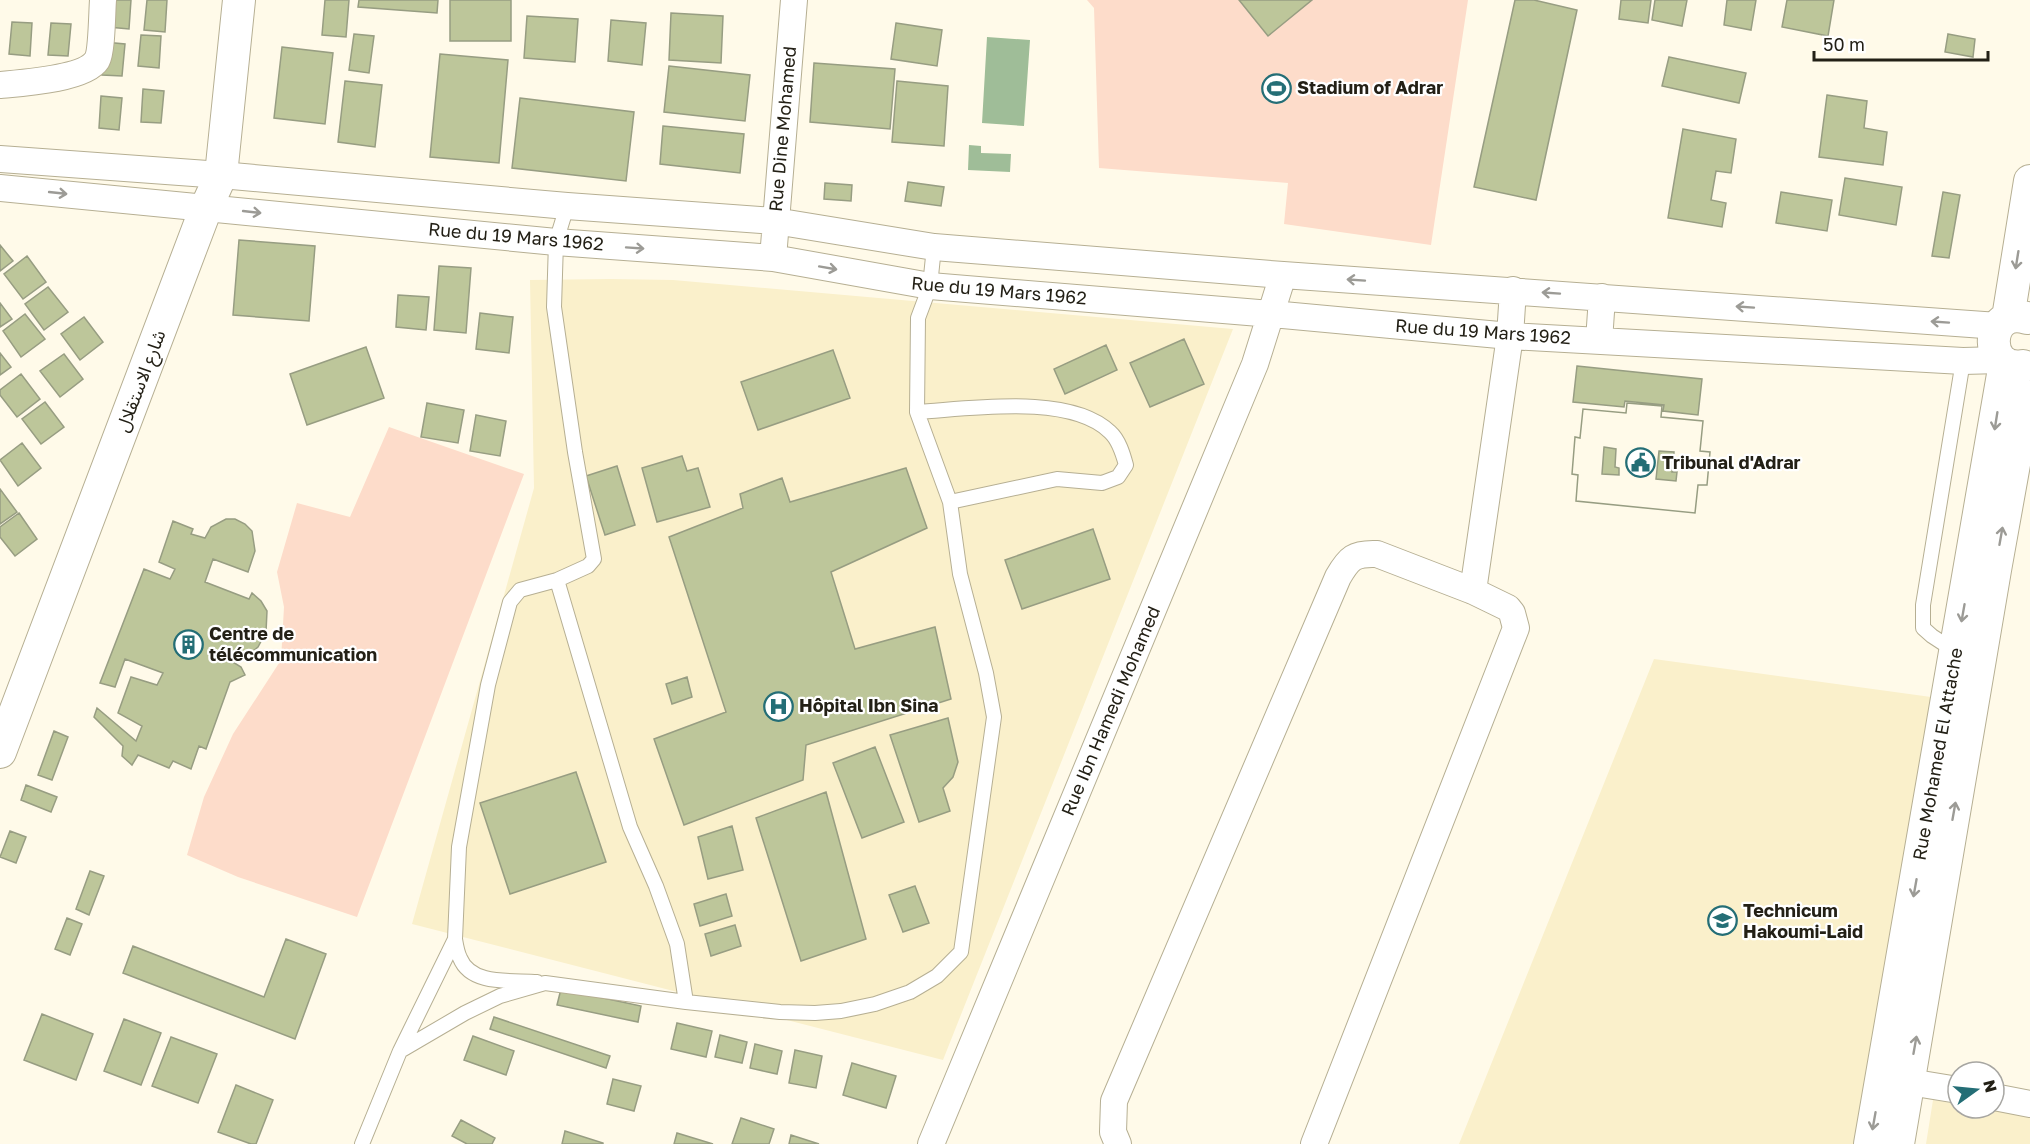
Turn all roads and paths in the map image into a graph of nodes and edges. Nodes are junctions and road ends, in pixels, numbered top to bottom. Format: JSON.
{"nodes":[{"id":1,"x":103,"y":0,"type":"edge"},
{"id":2,"x":239,"y":0,"type":"edge"},
{"id":3,"x":794,"y":0,"type":"edge"},
{"id":4,"x":0,"y":86,"type":"edge"},
{"id":5,"x":0,"y":159,"type":"edge"},
{"id":6,"x":221,"y":175,"type":"junction"},
{"id":7,"x":2030,"y":181,"type":"edge"},
{"id":8,"x":0,"y":188,"type":"edge"},
{"id":9,"x":567,"y":206,"type":"junction"},
{"id":10,"x":206,"y":208,"type":"junction"},
{"id":11,"x":2027,"y":218,"type":"edge"},
{"id":12,"x":775,"y":221,"type":"junction"},
{"id":13,"x":556,"y":242,"type":"junction"},
{"id":14,"x":934,"y":247,"type":"junction"},
{"id":15,"x":772,"y":258,"type":"junction"},
{"id":16,"x":1283,"y":275,"type":"junction"},
{"id":17,"x":930,"y":286,"type":"junction"},
{"id":18,"x":1513,"y":290,"type":"junction"},
{"id":19,"x":1602,"y":297,"type":"junction"},
{"id":20,"x":1272,"y":314,"type":"junction"},
{"id":21,"x":2012,"y":321,"type":"edge"},
{"id":22,"x":1510,"y":336,"type":"junction"},
{"id":23,"x":1599,"y":341,"type":"junction"},
{"id":24,"x":1963,"y":361,"type":"junction"},
{"id":25,"x":2016,"y":366,"type":"edge"},
{"id":26,"x":917,"y":412,"type":"junction"},
{"id":27,"x":950,"y":502,"type":"junction"},
{"id":28,"x":557,"y":580,"type":"junction"},
{"id":29,"x":1473,"y":591,"type":"junction"},
{"id":30,"x":1968,"y":653,"type":"junction"},
{"id":31,"x":0,"y":752,"type":"edge"},
{"id":32,"x":455,"y":939,"type":"junction"},
{"id":33,"x":545,"y":983,"type":"junction"},
{"id":34,"x":686,"y":1002,"type":"junction"},
{"id":35,"x":400,"y":1051,"type":"junction"},
{"id":36,"x":1895,"y":1079,"type":"junction"},
{"id":37,"x":1946,"y":1088,"type":"edge"},
{"id":38,"x":2006,"y":1099,"type":"edge"},
{"id":39,"x":2030,"y":1104,"type":"edge"},
{"id":40,"x":362,"y":1144,"type":"edge"},
{"id":41,"x":931,"y":1144,"type":"edge"},
{"id":42,"x":1118,"y":1144,"type":"edge"},
{"id":43,"x":1314,"y":1144,"type":"edge"},
{"id":44,"x":1870,"y":1144,"type":"edge"},
{"id":45,"x":1898,"y":1144,"type":"edge"}],
"edges":[{"from":1,"to":4,"type":"street"},
{"from":2,"to":6,"type":"street","name":"شارع الاستقلال"},
{"from":3,"to":12,"type":"street","name":"Rue Dine Mohamed"},
{"from":5,"to":6,"type":"street","name":"Rue du 19 Mars 1962"},
{"from":6,"to":9,"type":"street","name":"Rue du 19 Mars 1962"},
{"from":6,"to":10,"type":"street","name":"شارع الاستقلال"},
{"from":7,"to":11,"type":"street"},
{"from":8,"to":10,"type":"street","name":"Rue du 19 Mars 1962","one_way":true},
{"from":9,"to":12,"type":"street","name":"Rue du 19 Mars 1962"},
{"from":9,"to":13,"type":"lane"},
{"from":10,"to":13,"type":"street","name":"Rue du 19 Mars 1962","one_way":true},
{"from":10,"to":31,"type":"street","name":"شارع الاستقلال"},
{"from":11,"to":21,"type":"street","one_way":true},
{"from":12,"to":14,"type":"street","name":"Rue du 19 Mars 1962"},
{"from":12,"to":15,"type":"street","name":"Rue Dine Mohamed"},
{"from":13,"to":15,"type":"street","name":"Rue du 19 Mars 1962","one_way":true},
{"from":13,"to":28,"type":"lane"},
{"from":14,"to":16,"type":"street","name":"Rue du 19 Mars 1962"},
{"from":14,"to":17,"type":"lane"},
{"from":15,"to":17,"type":"street","name":"Rue du 19 Mars 1962","one_way":true},
{"from":18,"to":16,"type":"street","name":"Rue du 19 Mars 1962","one_way":true},
{"from":16,"to":20,"type":"street","name":"Rue Ibn Hamedi Mohamed"},
{"from":17,"to":20,"type":"street","name":"Rue du 19 Mars 1962"},
{"from":17,"to":26,"type":"lane"},
{"from":19,"to":18,"type":"street","name":"Rue du 19 Mars 1962","one_way":true},
{"from":18,"to":22,"type":"street"},
{"from":21,"to":19,"type":"street","name":"Rue du 19 Mars 1962","one_way":true},
{"from":19,"to":23,"type":"street"},
{"from":20,"to":22,"type":"street","name":"Rue du 19 Mars 1962"},
{"from":20,"to":41,"type":"street","name":"Rue Ibn Hamedi Mohamed"},
{"from":21,"to":25,"type":"street"},
{"from":22,"to":23,"type":"street","name":"Rue du 19 Mars 1962"},
{"from":22,"to":29,"type":"street"},
{"from":23,"to":24,"type":"street","name":"Rue du 19 Mars 1962"},
{"from":24,"to":25,"type":"street","name":"Rue du 19 Mars 1962"},
{"from":24,"to":30,"type":"lane"},
{"from":25,"to":30,"type":"street","name":"Rue Mohamed El Attache"},
{"from":26,"to":27,"type":"lane"},
{"from":26,"to":27,"type":"lane"},
{"from":27,"to":34,"type":"lane"},
{"from":28,"to":32,"type":"lane"},
{"from":28,"to":34,"type":"lane"},
{"from":29,"to":42,"type":"street"},
{"from":29,"to":43,"type":"street"},
{"from":30,"to":36,"type":"street","name":"Rue Mohamed El Attache"},
{"from":32,"to":33,"type":"lane"},
{"from":32,"to":35,"type":"lane"},
{"from":33,"to":34,"type":"lane"},
{"from":33,"to":35,"type":"lane"},
{"from":35,"to":40,"type":"lane"},
{"from":36,"to":37,"type":"street"},
{"from":36,"to":44,"type":"street","name":"Rue Mohamed El Attache","one_way":true},
{"from":36,"to":45,"type":"street","name":"Rue Mohamed El Attache"},
{"from":38,"to":39,"type":"street"}]}
